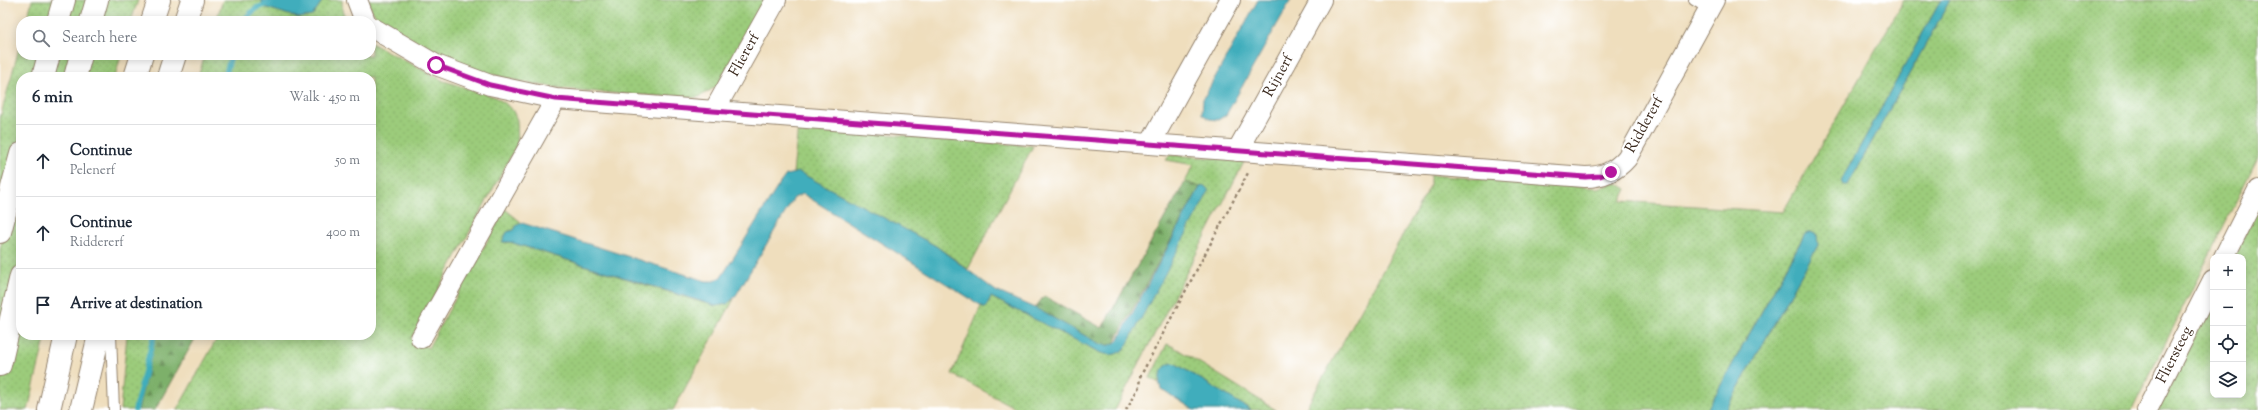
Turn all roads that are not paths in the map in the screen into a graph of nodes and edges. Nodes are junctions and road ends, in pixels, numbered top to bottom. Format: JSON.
{"nodes":[{"id":1,"x":64,"y":0,"type":"edge"},
{"id":2,"x":97,"y":0,"type":"edge"},
{"id":3,"x":159,"y":0,"type":"edge"},
{"id":4,"x":192,"y":0,"type":"edge"},
{"id":5,"x":357,"y":0,"type":"edge"},
{"id":6,"x":776,"y":0,"type":"edge"},
{"id":7,"x":1230,"y":0,"type":"edge"},
{"id":8,"x":1321,"y":0,"type":"edge"},
{"id":9,"x":1706,"y":3,"type":"edge"},
{"id":10,"x":59,"y":16,"type":"edge"},
{"id":11,"x":92,"y":16,"type":"edge"},
{"id":12,"x":154,"y":16,"type":"edge"},
{"id":13,"x":187,"y":16,"type":"edge"},
{"id":14,"x":364,"y":16,"type":"edge"},
{"id":15,"x":376,"y":30,"type":"edge"},
{"id":16,"x":48,"y":60,"type":"edge"},
{"id":17,"x":80,"y":60,"type":"edge"},
{"id":18,"x":140,"y":60,"type":"edge"},
{"id":19,"x":173,"y":60,"type":"edge"},
{"id":20,"x":44,"y":72,"type":"edge"},
{"id":21,"x":77,"y":72,"type":"edge"},
{"id":22,"x":137,"y":72,"type":"edge"},
{"id":23,"x":169,"y":72,"type":"edge"},
{"id":24,"x":556,"y":99,"type":"junction"},
{"id":25,"x":714,"y":111,"type":"junction"},
{"id":26,"x":1150,"y":144,"type":"junction"},
{"id":27,"x":1246,"y":152,"type":"junction"},
{"id":28,"x":16,"y":173,"type":"edge"},
{"id":29,"x":2258,"y":190,"type":"edge"},
{"id":30,"x":0,"y":232,"type":"edge"},
{"id":31,"x":2226,"y":254,"type":"edge"},
{"id":32,"x":2210,"y":286,"type":"edge"},
{"id":33,"x":16,"y":297,"type":"edge"},
{"id":34,"x":421,"y":338,"type":"dead end"},
{"id":35,"x":65,"y":340,"type":"edge"},
{"id":36,"x":98,"y":340,"type":"edge"},
{"id":37,"x":111,"y":340,"type":"edge"},
{"id":38,"x":0,"y":365,"type":"edge"},
{"id":39,"x":48,"y":410,"type":"edge"},
{"id":40,"x":81,"y":410,"type":"edge"},
{"id":41,"x":114,"y":410,"type":"edge"},
{"id":42,"x":2147,"y":410,"type":"edge"}],
"edges":[{"from":1,"to":10,"type":"main road"},
{"from":2,"to":11,"type":"main road"},
{"from":3,"to":12,"type":"main road"},
{"from":4,"to":13,"type":"main road"},
{"from":5,"to":14,"type":"street"},
{"from":6,"to":25,"type":"street","name":"Fliererf"},
{"from":7,"to":26,"type":"street"},
{"from":8,"to":27,"type":"street","name":"Rijnerf"},
{"from":9,"to":27,"type":"street","name":"Riddererf"},
{"from":15,"to":24,"type":"street","name":"Riddererf"},
{"from":16,"to":20,"type":"main road"},
{"from":17,"to":21,"type":"main road"},
{"from":18,"to":22,"type":"main road"},
{"from":19,"to":23,"type":"main road"},
{"from":24,"to":25,"type":"street","name":"Riddererf"},
{"from":24,"to":34,"type":"street"},
{"from":25,"to":26,"type":"street","name":"Riddererf"},
{"from":26,"to":27,"type":"street","name":"Riddererf"},
{"from":28,"to":30,"type":"main road"},
{"from":29,"to":31,"type":"street"},
{"from":32,"to":42,"type":"street","name":"Fliersteeg"},
{"from":33,"to":38,"type":"main road"},
{"from":35,"to":39,"type":"main road"},
{"from":36,"to":40,"type":"main road"},
{"from":37,"to":41,"type":"lane"}]}
